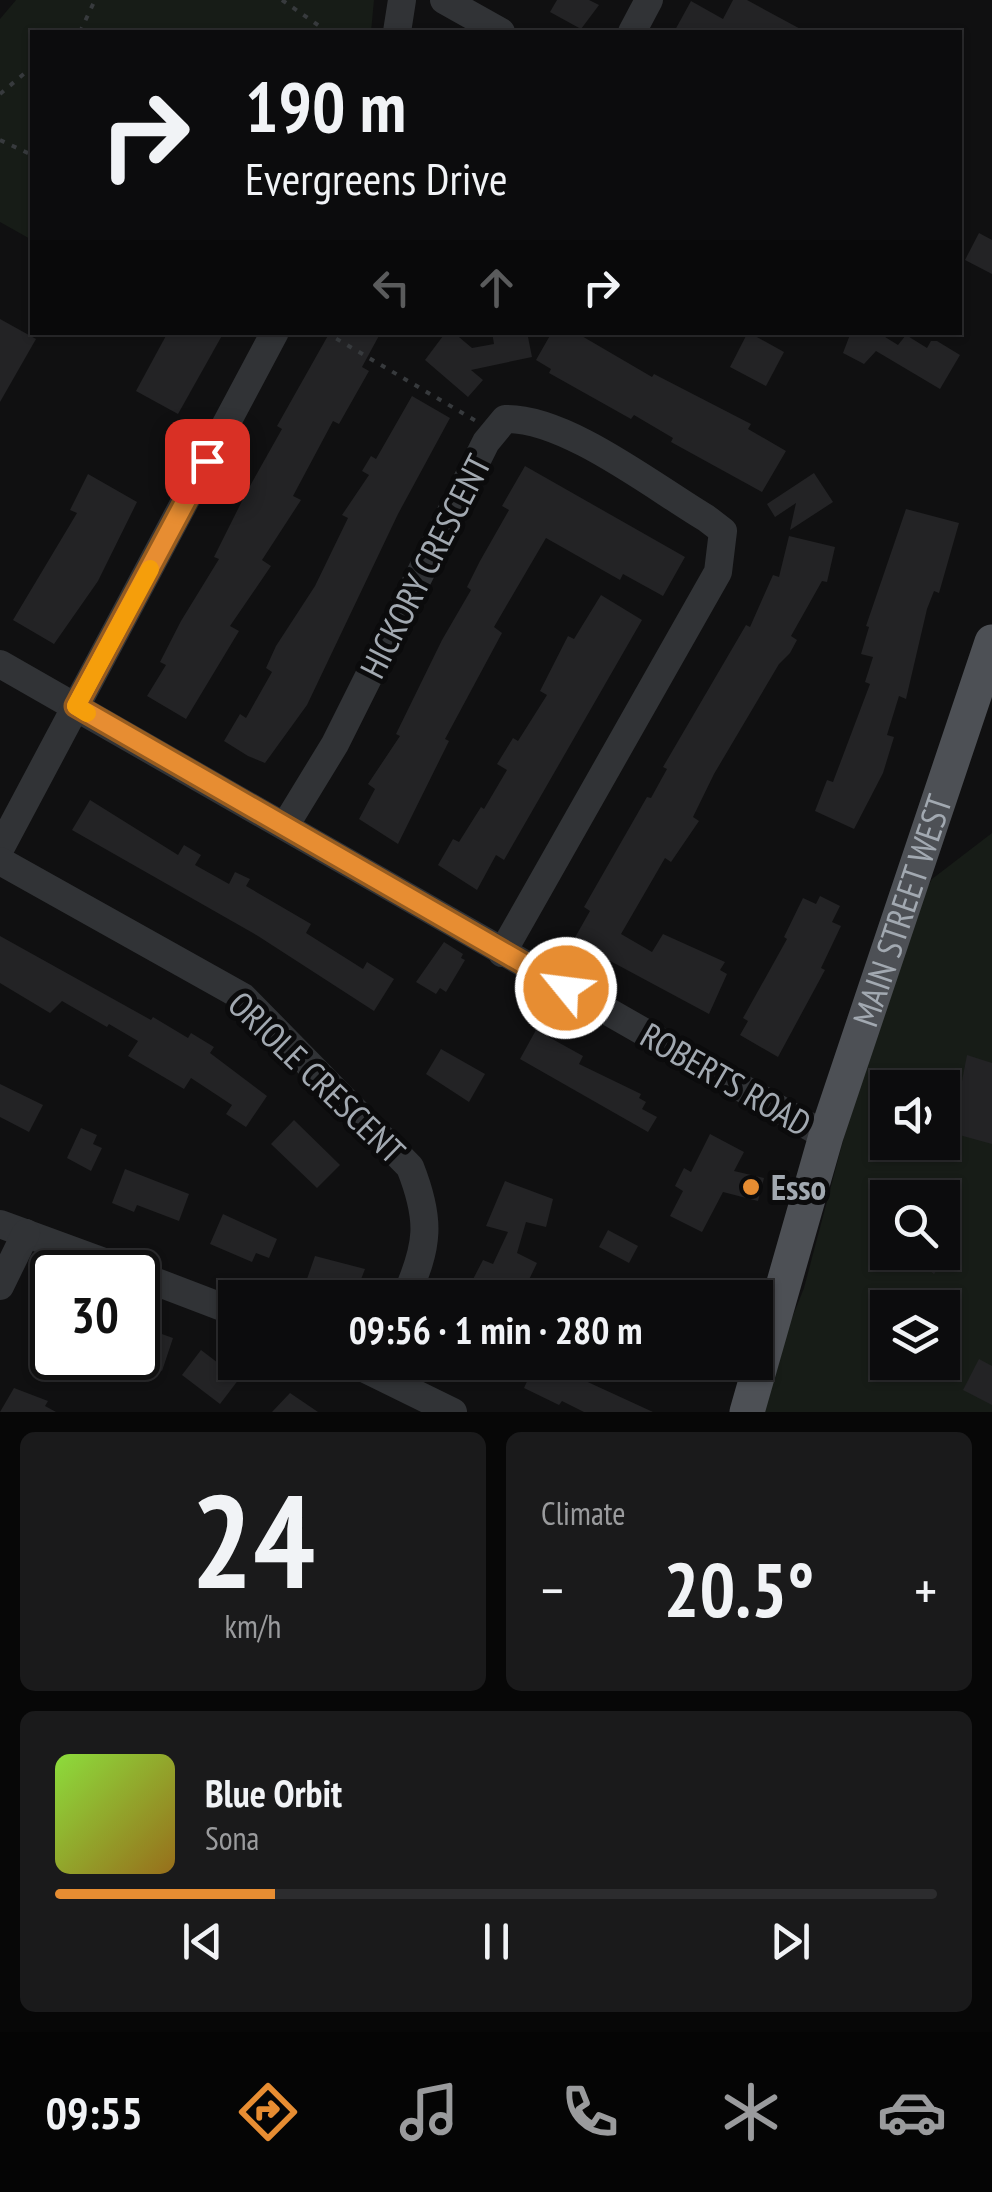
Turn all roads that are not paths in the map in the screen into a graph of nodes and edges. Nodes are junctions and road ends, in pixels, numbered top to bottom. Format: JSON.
{"nodes":[{"id":1,"x":402,"y":0,"type":"edge"},
{"id":2,"x":444,"y":0,"type":"edge"},
{"id":3,"x":649,"y":0,"type":"edge"},
{"id":4,"x":396,"y":30,"type":"edge"},
{"id":5,"x":497,"y":30,"type":"edge"},
{"id":6,"x":633,"y":30,"type":"edge"},
{"id":7,"x":273,"y":335,"type":"edge"},
{"id":8,"x":992,"y":642,"type":"edge"},
{"id":9,"x":0,"y":664,"type":"edge"},
{"id":10,"x":76,"y":706,"type":"junction"},
{"id":11,"x":285,"y":826,"type":"junction"},
{"id":12,"x":0,"y":848,"type":"edge"},
{"id":13,"x":0,"y":861,"type":"edge"},
{"id":14,"x":502,"y":952,"type":"junction"},
{"id":15,"x":826,"y":1136,"type":"junction"},
{"id":16,"x":13,"y":1228,"type":"edge"},
{"id":17,"x":71,"y":1250,"type":"edge"},
{"id":18,"x":411,"y":1280,"type":"edge"},
{"id":19,"x":160,"y":1284,"type":"edge"},
{"id":20,"x":0,"y":1286,"type":"edge"},
{"id":21,"x":218,"y":1306,"type":"edge"},
{"id":22,"x":393,"y":1380,"type":"edge"},
{"id":23,"x":453,"y":1412,"type":"edge"},
{"id":24,"x":747,"y":1412,"type":"edge"}],
"edges":[{"from":1,"to":4,"type":"street"},
{"from":2,"to":5,"type":"street"},
{"from":3,"to":6,"type":"street"},
{"from":7,"to":10,"type":"street"},
{"from":8,"to":15,"type":"main road","name":"MAIN STREET WEST"},
{"from":9,"to":10,"type":"street","name":"ROBERTS ROAD"},
{"from":10,"to":11,"type":"street","name":"ROBERTS ROAD"},
{"from":10,"to":12,"type":"street"},
{"from":11,"to":14,"type":"street","name":"ROBERTS ROAD"},
{"from":11,"to":14,"type":"street","name":"HICKORY CRESCENT"},
{"from":13,"to":18,"type":"street","name":"ORIOLE CRESCENT"},
{"from":14,"to":15,"type":"street","name":"ROBERTS ROAD"},
{"from":15,"to":24,"type":"main road","name":"MAIN STREET WEST"},
{"from":16,"to":17,"type":"street"},
{"from":16,"to":20,"type":"street"},
{"from":19,"to":21,"type":"street"},
{"from":22,"to":23,"type":"street"}]}
